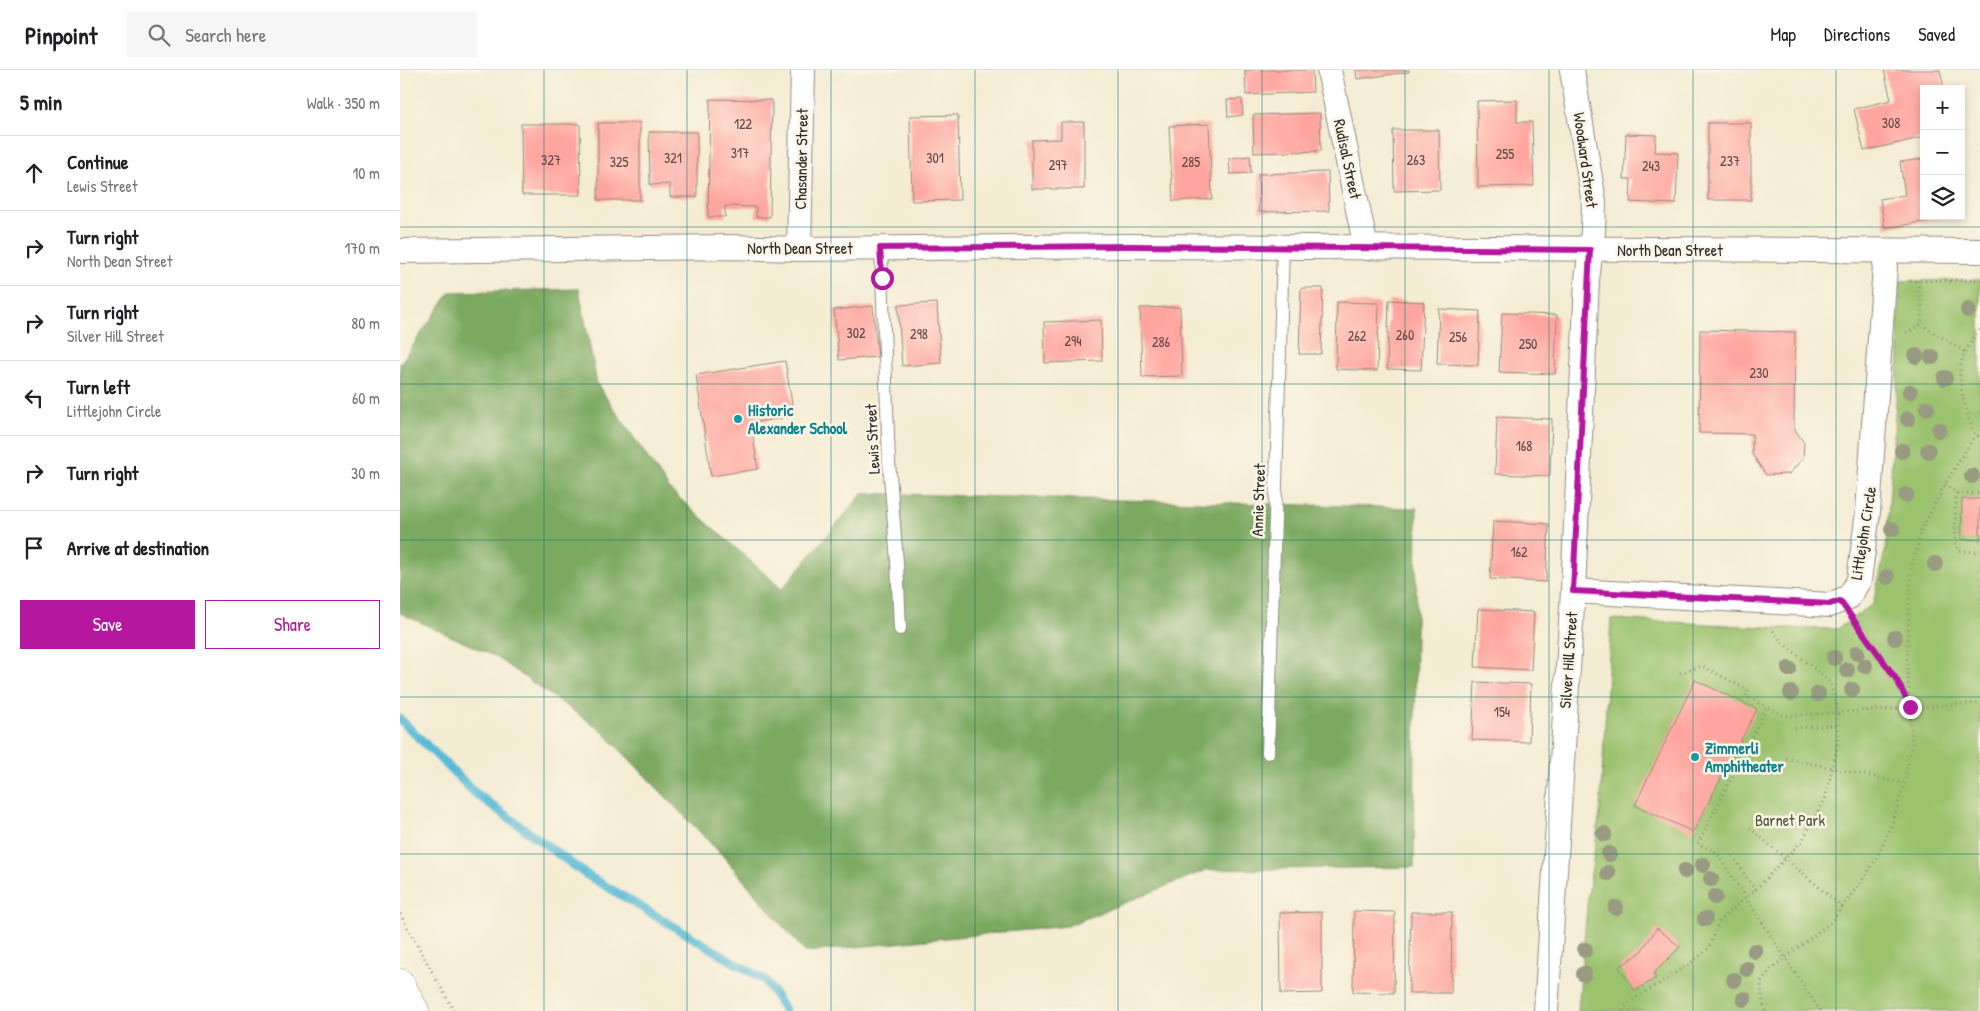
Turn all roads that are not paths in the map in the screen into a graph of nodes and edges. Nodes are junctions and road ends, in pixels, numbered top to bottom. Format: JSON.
{"nodes":[{"id":1,"x":804,"y":70,"type":"edge"},
{"id":2,"x":1330,"y":70,"type":"edge"},
{"id":3,"x":1572,"y":70,"type":"edge"},
{"id":4,"x":1283,"y":247,"type":"junction"},
{"id":5,"x":880,"y":248,"type":"junction"},
{"id":6,"x":1366,"y":248,"type":"junction"},
{"id":7,"x":799,"y":249,"type":"junction"},
{"id":8,"x":1590,"y":250,"type":"junction"},
{"id":9,"x":400,"y":251,"type":"edge"},
{"id":10,"x":1886,"y":251,"type":"junction"},
{"id":11,"x":1980,"y":251,"type":"edge"},
{"id":12,"x":1573,"y":591,"type":"junction"},
{"id":13,"x":900,"y":629,"type":"dead end"},
{"id":14,"x":1268,"y":753,"type":"dead end"},
{"id":15,"x":400,"y":983,"type":"edge"},
{"id":16,"x":415,"y":1011,"type":"edge"},
{"id":17,"x":1546,"y":1011,"type":"edge"}],
"edges":[{"from":1,"to":7,"type":"street","name":"Chasander Street"},
{"from":2,"to":6,"type":"street","name":"Rudisal Street"},
{"from":3,"to":8,"type":"street","name":"Woodward Street"},
{"from":4,"to":5,"type":"street","name":"North Dean Street"},
{"from":4,"to":6,"type":"street","name":"North Dean Street"},
{"from":4,"to":14,"type":"lane","name":"Annie Street"},
{"from":5,"to":7,"type":"street","name":"North Dean Street"},
{"from":5,"to":13,"type":"lane","name":"Lewis Street"},
{"from":6,"to":8,"type":"street","name":"North Dean Street"},
{"from":7,"to":9,"type":"street","name":"North Dean Street"},
{"from":8,"to":10,"type":"street","name":"North Dean Street"},
{"from":8,"to":12,"type":"street","name":"Silver Hill Street"},
{"from":10,"to":11,"type":"street","name":"North Dean Street"},
{"from":10,"to":12,"type":"street","name":"Littlejohn Circle"},
{"from":12,"to":17,"type":"street","name":"Silver Hill Street"},
{"from":15,"to":16,"type":"main road"}]}
